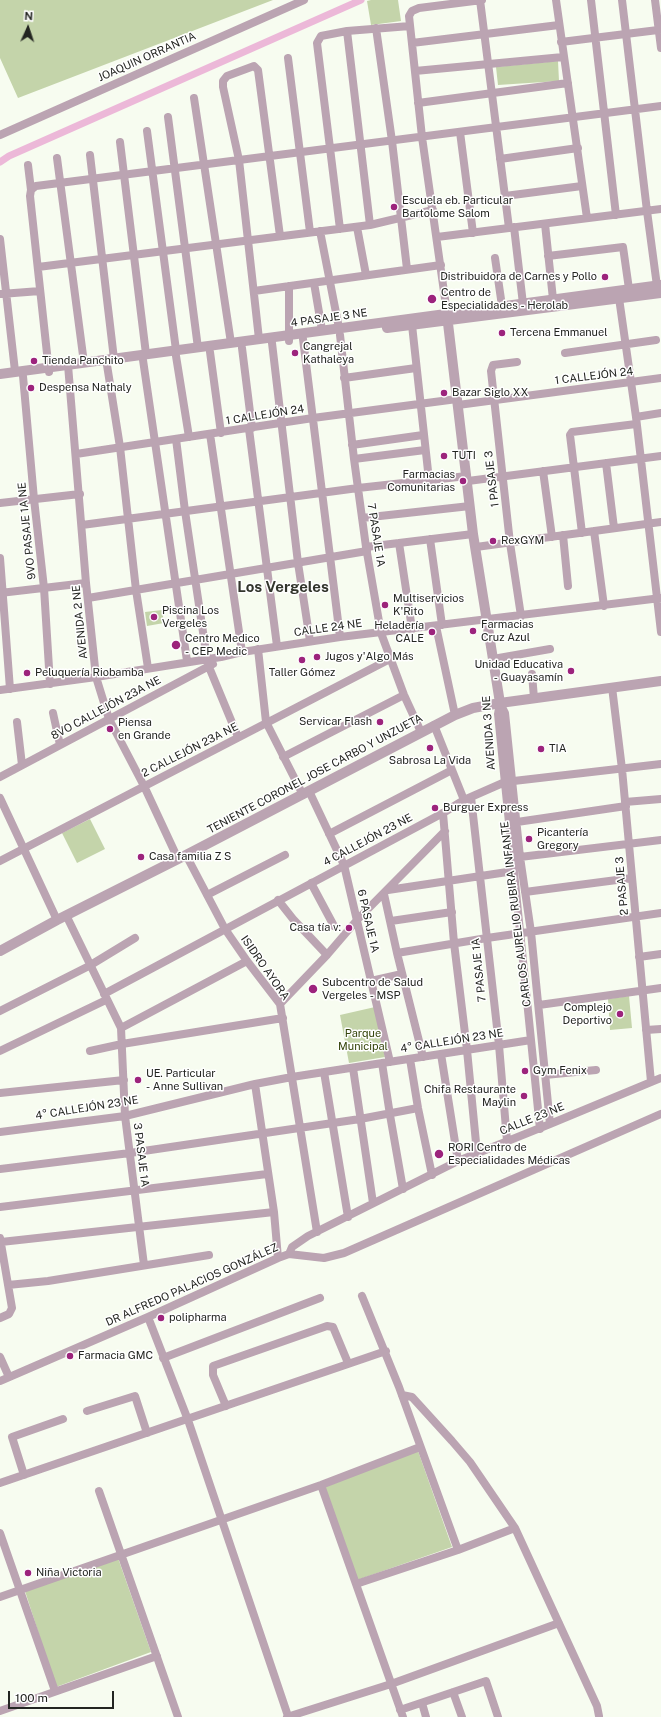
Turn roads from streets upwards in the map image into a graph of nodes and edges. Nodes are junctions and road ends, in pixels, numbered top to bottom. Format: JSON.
{"nodes":[{"id":1,"x":304,"y":0,"type":"edge"},
{"id":2,"x":481,"y":0,"type":"edge"},
{"id":3,"x":556,"y":0,"type":"edge"},
{"id":4,"x":591,"y":0,"type":"edge"},
{"id":5,"x":622,"y":0,"type":"edge"},
{"id":6,"x":655,"y":0,"type":"edge"},
{"id":7,"x":559,"y":24,"type":"junction"},
{"id":8,"x":410,"y":26,"type":"junction"},
{"id":9,"x":376,"y":28,"type":"junction"},
{"id":10,"x":658,"y":30,"type":"junction"},
{"id":11,"x":347,"y":31,"type":"junction"},
{"id":12,"x":485,"y":34,"type":"junction"},
{"id":13,"x":626,"y":35,"type":"junction"},
{"id":14,"x":597,"y":38,"type":"junction"},
{"id":15,"x":561,"y":42,"type":"junction"},
{"id":16,"x":412,"y":43,"type":"junction"},
{"id":17,"x":661,"y":48,"type":"edge"},
{"id":18,"x":563,"y":57,"type":"junction"},
{"id":19,"x":288,"y":58,"type":"dead end"},
{"id":20,"x":489,"y":63,"type":"junction"},
{"id":21,"x":415,"y":71,"type":"junction"},
{"id":22,"x":568,"y":83,"type":"junction"},
{"id":23,"x":492,"y":92,"type":"junction"},
{"id":24,"x":194,"y":98,"type":"dead end"},
{"id":25,"x":418,"y":103,"type":"junction"},
{"id":26,"x":661,"y":106,"type":"edge"},
{"id":27,"x":635,"y":110,"type":"junction"},
{"id":28,"x":605,"y":113,"type":"junction"},
{"id":29,"x":168,"y":117,"type":"dead end"},
{"id":30,"x":574,"y":117,"type":"junction"},
{"id":31,"x":496,"y":127,"type":"junction"},
{"id":32,"x":147,"y":130,"type":"dead end"},
{"id":33,"x":460,"y":132,"type":"junction"},
{"id":34,"x":0,"y":135,"type":"edge"},
{"id":35,"x":422,"y":137,"type":"junction"},
{"id":36,"x":392,"y":141,"type":"junction"},
{"id":37,"x":120,"y":142,"type":"dead end"},
{"id":38,"x":360,"y":145,"type":"junction"},
{"id":39,"x":578,"y":148,"type":"junction"},
{"id":40,"x":330,"y":149,"type":"junction"},
{"id":41,"x":300,"y":153,"type":"junction"},
{"id":42,"x":90,"y":155,"type":"dead end"},
{"id":43,"x":269,"y":157,"type":"junction"},
{"id":44,"x":57,"y":158,"type":"dead end"},
{"id":45,"x":500,"y":159,"type":"junction"},
{"id":46,"x":239,"y":160,"type":"junction"},
{"id":47,"x":205,"y":165,"type":"junction"},
{"id":48,"x":28,"y":166,"type":"dead end"},
{"id":49,"x":175,"y":168,"type":"junction"},
{"id":50,"x":153,"y":171,"type":"junction"},
{"id":51,"x":124,"y":175,"type":"junction"},
{"id":52,"x":92,"y":179,"type":"junction"},
{"id":53,"x":60,"y":183,"type":"junction"},
{"id":54,"x":582,"y":186,"type":"junction"},
{"id":55,"x":31,"y":190,"type":"junction"},
{"id":56,"x":505,"y":196,"type":"junction"},
{"id":57,"x":661,"y":209,"type":"edge"},
{"id":58,"x":433,"y":210,"type":"junction"},
{"id":59,"x":646,"y":211,"type":"junction"},
{"id":60,"x":616,"y":215,"type":"junction"},
{"id":61,"x":400,"y":217,"type":"junction"},
{"id":62,"x":587,"y":218,"type":"junction"},
{"id":63,"x":545,"y":224,"type":"junction"},
{"id":64,"x":370,"y":225,"type":"junction"},
{"id":65,"x":357,"y":226,"type":"junction"},
{"id":66,"x":511,"y":228,"type":"junction"},
{"id":67,"x":340,"y":229,"type":"junction"},
{"id":68,"x":320,"y":231,"type":"junction"},
{"id":69,"x":310,"y":232,"type":"junction"},
{"id":70,"x":473,"y":233,"type":"junction"},
{"id":71,"x":280,"y":236,"type":"junction"},
{"id":72,"x":437,"y":237,"type":"junction"},
{"id":73,"x":0,"y":239,"type":"edge"},
{"id":74,"x":248,"y":240,"type":"junction"},
{"id":75,"x":217,"y":244,"type":"junction"},
{"id":76,"x":185,"y":248,"type":"junction"},
{"id":77,"x":163,"y":251,"type":"junction"},
{"id":78,"x":134,"y":254,"type":"junction"},
{"id":79,"x":548,"y":256,"type":"junction"},
{"id":80,"x":102,"y":258,"type":"junction"},
{"id":81,"x":495,"y":258,"type":"dead end"},
{"id":82,"x":70,"y":262,"type":"junction"},
{"id":83,"x":441,"y":265,"type":"junction"},
{"id":84,"x":38,"y":267,"type":"junction"},
{"id":85,"x":407,"y":269,"type":"junction"},
{"id":86,"x":366,"y":275,"type":"junction"},
{"id":87,"x":330,"y":280,"type":"junction"},
{"id":88,"x":314,"y":283,"type":"junction"},
{"id":89,"x":289,"y":286,"type":"junction"},
{"id":90,"x":660,"y":288,"type":"edge"},
{"id":91,"x":629,"y":289,"type":"junction"},
{"id":92,"x":40,"y":290,"type":"junction"},
{"id":93,"x":254,"y":291,"type":"junction"},
{"id":94,"x":3,"y":293,"type":"edge"},
{"id":95,"x":619,"y":298,"type":"junction"},
{"id":96,"x":553,"y":299,"type":"junction"},
{"id":97,"x":523,"y":304,"type":"junction"},
{"id":98,"x":502,"y":306,"type":"junction"},
{"id":99,"x":447,"y":317,"type":"junction"},
{"id":100,"x":412,"y":325,"type":"junction"},
{"id":101,"x":322,"y":330,"type":"junction"},
{"id":102,"x":339,"y":331,"type":"junction"},
{"id":103,"x":289,"y":338,"type":"junction"},
{"id":104,"x":259,"y":339,"type":"junction"},
{"id":105,"x":303,"y":339,"type":"junction"},
{"id":106,"x":656,"y":340,"type":"dead end"},
{"id":107,"x":231,"y":343,"type":"junction"},
{"id":108,"x":272,"y":343,"type":"junction"},
{"id":109,"x":625,"y":345,"type":"junction"},
{"id":110,"x":198,"y":348,"type":"junction"},
{"id":111,"x":242,"y":348,"type":"junction"},
{"id":112,"x":210,"y":352,"type":"junction"},
{"id":113,"x":176,"y":353,"type":"junction"},
{"id":114,"x":565,"y":353,"type":"dead end"},
{"id":115,"x":145,"y":357,"type":"junction"},
{"id":116,"x":111,"y":362,"type":"junction"},
{"id":117,"x":517,"y":362,"type":"dead end"},
{"id":118,"x":84,"y":363,"type":"junction"},
{"id":119,"x":69,"y":367,"type":"junction"},
{"id":120,"x":416,"y":368,"type":"junction"},
{"id":121,"x":49,"y":370,"type":"junction"},
{"id":122,"x":19,"y":373,"type":"junction"},
{"id":123,"x":0,"y":374,"type":"edge"},
{"id":124,"x":344,"y":378,"type":"junction"},
{"id":125,"x":661,"y":378,"type":"edge"},
{"id":126,"x":0,"y":379,"type":"edge"},
{"id":127,"x":631,"y":382,"type":"junction"},
{"id":128,"x":494,"y":400,"type":"junction"},
{"id":129,"x":457,"y":402,"type":"junction"},
{"id":130,"x":420,"y":404,"type":"junction"},
{"id":131,"x":661,"y":413,"type":"edge"},
{"id":132,"x":348,"y":414,"type":"junction"},
{"id":133,"x":313,"y":418,"type":"junction"},
{"id":134,"x":636,"y":420,"type":"junction"},
{"id":135,"x":282,"y":423,"type":"junction"},
{"id":136,"x":250,"y":428,"type":"junction"},
{"id":137,"x":221,"y":433,"type":"junction"},
{"id":138,"x":210,"y":434,"type":"junction"},
{"id":139,"x":423,"y":435,"type":"junction"},
{"id":140,"x":189,"y":437,"type":"junction"},
{"id":141,"x":176,"y":439,"type":"junction"},
{"id":142,"x":156,"y":442,"type":"junction"},
{"id":143,"x":352,"y":445,"type":"junction"},
{"id":144,"x":120,"y":448,"type":"junction"},
{"id":145,"x":425,"y":450,"type":"junction"},
{"id":146,"x":76,"y":454,"type":"junction"},
{"id":147,"x":661,"y":456,"type":"edge"},
{"id":148,"x":640,"y":458,"type":"junction"},
{"id":149,"x":354,"y":459,"type":"junction"},
{"id":150,"x":606,"y":463,"type":"junction"},
{"id":151,"x":573,"y":467,"type":"junction"},
{"id":152,"x":543,"y":471,"type":"junction"},
{"id":153,"x":503,"y":476,"type":"junction"},
{"id":154,"x":467,"y":479,"type":"junction"},
{"id":155,"x":429,"y":480,"type":"junction"},
{"id":156,"x":358,"y":488,"type":"junction"},
{"id":157,"x":322,"y":493,"type":"junction"},
{"id":158,"x":80,"y":494,"type":"junction"},
{"id":159,"x":290,"y":497,"type":"junction"},
{"id":160,"x":34,"y":499,"type":"junction"},
{"id":161,"x":257,"y":502,"type":"junction"},
{"id":162,"x":0,"y":503,"type":"edge"},
{"id":163,"x":220,"y":506,"type":"junction"},
{"id":164,"x":470,"y":506,"type":"junction"},
{"id":165,"x":185,"y":511,"type":"junction"},
{"id":166,"x":165,"y":514,"type":"junction"},
{"id":167,"x":362,"y":518,"type":"junction"},
{"id":168,"x":127,"y":519,"type":"junction"},
{"id":169,"x":661,"y":522,"type":"edge"},
{"id":170,"x":648,"y":524,"type":"junction"},
{"id":171,"x":82,"y":525,"type":"junction"},
{"id":172,"x":614,"y":528,"type":"junction"},
{"id":173,"x":594,"y":531,"type":"junction"},
{"id":174,"x":582,"y":533,"type":"junction"},
{"id":175,"x":473,"y":534,"type":"junction"},
{"id":176,"x":563,"y":535,"type":"junction"},
{"id":177,"x":552,"y":537,"type":"junction"},
{"id":178,"x":430,"y":539,"type":"junction"},
{"id":179,"x":510,"y":542,"type":"junction"},
{"id":180,"x":399,"y":543,"type":"junction"},
{"id":181,"x":476,"y":547,"type":"junction"},
{"id":182,"x":367,"y":549,"type":"junction"},
{"id":183,"x":0,"y":558,"type":"edge"},
{"id":184,"x":330,"y":558,"type":"junction"},
{"id":185,"x":298,"y":563,"type":"junction"},
{"id":186,"x":266,"y":568,"type":"junction"},
{"id":187,"x":230,"y":575,"type":"junction"},
{"id":188,"x":196,"y":580,"type":"junction"},
{"id":189,"x":86,"y":583,"type":"junction"},
{"id":190,"x":175,"y":584,"type":"junction"},
{"id":191,"x":568,"y":586,"type":"dead end"},
{"id":192,"x":44,"y":588,"type":"junction"},
{"id":193,"x":136,"y":590,"type":"junction"},
{"id":194,"x":1,"y":593,"type":"edge"},
{"id":195,"x":88,"y":598,"type":"junction"},
{"id":196,"x":659,"y":599,"type":"edge"},
{"id":197,"x":604,"y":606,"type":"junction"},
{"id":198,"x":521,"y":616,"type":"junction"},
{"id":199,"x":487,"y":620,"type":"junction"},
{"id":200,"x":439,"y":625,"type":"junction"},
{"id":201,"x":412,"y":629,"type":"junction"},
{"id":202,"x":381,"y":632,"type":"junction"},
{"id":203,"x":661,"y":632,"type":"edge"},
{"id":204,"x":340,"y":637,"type":"junction"},
{"id":205,"x":310,"y":642,"type":"junction"},
{"id":206,"x":277,"y":646,"type":"junction"},
{"id":207,"x":258,"y":649,"type":"junction"},
{"id":208,"x":550,"y":649,"type":"dead end"},
{"id":209,"x":242,"y":652,"type":"junction"},
{"id":210,"x":390,"y":659,"type":"junction"},
{"id":211,"x":493,"y":659,"type":"junction"},
{"id":212,"x":187,"y":661,"type":"junction"},
{"id":213,"x":208,"y":663,"type":"junction"},
{"id":214,"x":148,"y":668,"type":"junction"},
{"id":215,"x":532,"y":674,"type":"dead end"},
{"id":216,"x":96,"y":677,"type":"junction"},
{"id":217,"x":661,"y":681,"type":"edge"},
{"id":218,"x":50,"y":684,"type":"junction"},
{"id":219,"x":612,"y":687,"type":"junction"},
{"id":220,"x":10,"y":689,"type":"junction"},
{"id":221,"x":0,"y":690,"type":"edge"},
{"id":222,"x":404,"y":695,"type":"junction"},
{"id":223,"x":534,"y":698,"type":"junction"},
{"id":224,"x":500,"y":703,"type":"junction"},
{"id":225,"x":53,"y":713,"type":"dead end"},
{"id":226,"x":455,"y":715,"type":"junction"},
{"id":227,"x":109,"y":719,"type":"junction"},
{"id":228,"x":17,"y":722,"type":"dead end"},
{"id":229,"x":266,"y":722,"type":"junction"},
{"id":230,"x":434,"y":725,"type":"junction"},
{"id":231,"x":421,"y":732,"type":"junction"},
{"id":232,"x":238,"y":737,"type":"junction"},
{"id":233,"x":60,"y":745,"type":"junction"},
{"id":234,"x":283,"y":757,"type":"junction"},
{"id":235,"x":661,"y":764,"type":"edge"},
{"id":236,"x":22,"y":765,"type":"junction"},
{"id":237,"x":622,"y":769,"type":"junction"},
{"id":238,"x":452,"y":770,"type":"junction"},
{"id":239,"x":0,"y":777,"type":"edge"},
{"id":240,"x":508,"y":781,"type":"junction"},
{"id":241,"x":144,"y":786,"type":"junction"},
{"id":242,"x":306,"y":793,"type":"junction"},
{"id":243,"x":0,"y":798,"type":"edge"},
{"id":244,"x":468,"y":798,"type":"junction"},
{"id":245,"x":661,"y":799,"type":"edge"},
{"id":246,"x":625,"y":804,"type":"junction"},
{"id":247,"x":443,"y":813,"type":"junction"},
{"id":248,"x":4,"y":815,"type":"edge"},
{"id":249,"x":517,"y":822,"type":"junction"},
{"id":250,"x":445,"y":831,"type":"junction"},
{"id":251,"x":329,"y":834,"type":"junction"},
{"id":252,"x":661,"y":840,"type":"edge"},
{"id":253,"x":629,"y":844,"type":"junction"},
{"id":254,"x":23,"y":850,"type":"junction"},
{"id":255,"x":285,"y":855,"type":"dead end"},
{"id":256,"x":182,"y":857,"type":"junction"},
{"id":257,"x":520,"y":857,"type":"junction"},
{"id":258,"x":0,"y":862,"type":"edge"},
{"id":259,"x":344,"y":865,"type":"junction"},
{"id":260,"x":514,"y":871,"type":"junction"},
{"id":261,"x":480,"y":876,"type":"junction"},
{"id":262,"x":632,"y":878,"type":"junction"},
{"id":263,"x":449,"y":881,"type":"junction"},
{"id":264,"x":311,"y":883,"type":"junction"},
{"id":265,"x":386,"y":892,"type":"junction"},
{"id":266,"x":525,"y":892,"type":"junction"},
{"id":267,"x":207,"y":895,"type":"junction"},
{"id":268,"x":278,"y":900,"type":"junction"},
{"id":269,"x":452,"y":912,"type":"junction"},
{"id":270,"x":661,"y":913,"type":"edge"},
{"id":271,"x":636,"y":916,"type":"junction"},
{"id":272,"x":61,"y":918,"type":"junction"},
{"id":273,"x":357,"y":920,"type":"junction"},
{"id":274,"x":391,"y":921,"type":"junction"},
{"id":275,"x":334,"y":926,"type":"dead end"},
{"id":276,"x":225,"y":929,"type":"junction"},
{"id":277,"x":531,"y":932,"type":"junction"},
{"id":278,"x":520,"y":934,"type":"junction"},
{"id":279,"x":135,"y":938,"type":"dead end"},
{"id":280,"x":487,"y":938,"type":"junction"},
{"id":281,"x":454,"y":943,"type":"junction"},
{"id":282,"x":0,"y":951,"type":"edge"},
{"id":283,"x":397,"y":953,"type":"junction"},
{"id":284,"x":661,"y":954,"type":"edge"},
{"id":285,"x":327,"y":955,"type":"junction"},
{"id":286,"x":639,"y":957,"type":"junction"},
{"id":287,"x":247,"y":961,"type":"junction"},
{"id":288,"x":89,"y":966,"type":"junction"},
{"id":289,"x":402,"y":974,"type":"junction"},
{"id":290,"x":371,"y":981,"type":"junction"},
{"id":291,"x":661,"y":988,"type":"edge"},
{"id":292,"x":642,"y":991,"type":"junction"},
{"id":293,"x":105,"y":997,"type":"junction"},
{"id":294,"x":280,"y":1004,"type":"junction"},
{"id":295,"x":539,"y":1005,"type":"junction"},
{"id":296,"x":0,"y":1011,"type":"edge"},
{"id":297,"x":283,"y":1018,"type":"junction"},
{"id":298,"x":122,"y":1028,"type":"junction"},
{"id":299,"x":661,"y":1029,"type":"edge"},
{"id":300,"x":646,"y":1030,"type":"junction"},
{"id":301,"x":531,"y":1040,"type":"junction"},
{"id":302,"x":122,"y":1044,"type":"junction"},
{"id":303,"x":499,"y":1045,"type":"junction"},
{"id":304,"x":0,"y":1050,"type":"edge"},
{"id":305,"x":467,"y":1050,"type":"junction"},
{"id":306,"x":90,"y":1052,"type":"dead end"},
{"id":307,"x":441,"y":1054,"type":"junction"},
{"id":308,"x":423,"y":1057,"type":"junction"},
{"id":309,"x":410,"y":1059,"type":"junction"},
{"id":310,"x":386,"y":1062,"type":"junction"},
{"id":311,"x":353,"y":1068,"type":"junction"},
{"id":312,"x":596,"y":1070,"type":"dead end"},
{"id":313,"x":324,"y":1072,"type":"junction"},
{"id":314,"x":546,"y":1075,"type":"junction"},
{"id":315,"x":292,"y":1077,"type":"junction"},
{"id":316,"x":661,"y":1078,"type":"edge"},
{"id":317,"x":124,"y":1080,"type":"junction"},
{"id":318,"x":651,"y":1082,"type":"junction"},
{"id":319,"x":255,"y":1084,"type":"junction"},
{"id":320,"x":0,"y":1093,"type":"edge"},
{"id":321,"x":418,"y":1108,"type":"junction"},
{"id":322,"x":390,"y":1114,"type":"junction"},
{"id":323,"x":661,"y":1114,"type":"edge"},
{"id":324,"x":125,"y":1116,"type":"junction"},
{"id":325,"x":360,"y":1119,"type":"junction"},
{"id":326,"x":332,"y":1124,"type":"junction"},
{"id":327,"x":550,"y":1124,"type":"junction"},
{"id":328,"x":300,"y":1128,"type":"junction"},
{"id":329,"x":540,"y":1128,"type":"junction"},
{"id":330,"x":0,"y":1132,"type":"edge"},
{"id":331,"x":262,"y":1134,"type":"junction"},
{"id":332,"x":507,"y":1141,"type":"junction"},
{"id":333,"x":130,"y":1153,"type":"junction"},
{"id":334,"x":477,"y":1153,"type":"junction"},
{"id":335,"x":458,"y":1161,"type":"junction"},
{"id":336,"x":0,"y":1169,"type":"edge"},
{"id":337,"x":267,"y":1174,"type":"junction"},
{"id":338,"x":432,"y":1175,"type":"junction"},
{"id":339,"x":403,"y":1189,"type":"junction"},
{"id":340,"x":134,"y":1191,"type":"junction"},
{"id":341,"x":373,"y":1203,"type":"junction"},
{"id":342,"x":0,"y":1207,"type":"edge"},
{"id":343,"x":274,"y":1212,"type":"junction"},
{"id":344,"x":348,"y":1217,"type":"junction"},
{"id":345,"x":139,"y":1227,"type":"junction"},
{"id":346,"x":317,"y":1232,"type":"junction"},
{"id":347,"x":0,"y":1240,"type":"edge"},
{"id":348,"x":289,"y":1254,"type":"junction"},
{"id":349,"x":209,"y":1255,"type":"dead end"},
{"id":350,"x":278,"y":1258,"type":"junction"},
{"id":351,"x":144,"y":1265,"type":"junction"},
{"id":352,"x":3,"y":1274,"type":"edge"},
{"id":353,"x":8,"y":1285,"type":"junction"},
{"id":354,"x":362,"y":1296,"type":"dead end"},
{"id":355,"x":320,"y":1298,"type":"dead end"},
{"id":356,"x":148,"y":1317,"type":"junction"},
{"id":357,"x":0,"y":1318,"type":"edge"},
{"id":358,"x":386,"y":1351,"type":"junction"},
{"id":359,"x":0,"y":1357,"type":"edge"},
{"id":360,"x":163,"y":1358,"type":"junction"},
{"id":361,"x":348,"y":1364,"type":"junction"},
{"id":362,"x":9,"y":1377,"type":"junction"},
{"id":363,"x":0,"y":1381,"type":"edge"},
{"id":364,"x":402,"y":1395,"type":"junction"},
{"id":365,"x":226,"y":1406,"type":"junction"},
{"id":366,"x":87,"y":1411,"type":"dead end"},
{"id":367,"x":63,"y":1419,"type":"dead end"},
{"id":368,"x":188,"y":1420,"type":"junction"},
{"id":369,"x":147,"y":1433,"type":"junction"},
{"id":370,"x":420,"y":1448,"type":"junction"},
{"id":371,"x":24,"y":1475,"type":"junction"},
{"id":372,"x":0,"y":1483,"type":"edge"},
{"id":373,"x":320,"y":1485,"type":"junction"},
{"id":374,"x":99,"y":1491,"type":"dead end"},
{"id":375,"x":221,"y":1520,"type":"junction"},
{"id":376,"x":515,"y":1528,"type":"junction"},
{"id":377,"x":0,"y":1533,"type":"edge"},
{"id":378,"x":458,"y":1550,"type":"junction"},
{"id":379,"x":121,"y":1555,"type":"junction"},
{"id":380,"x":356,"y":1584,"type":"junction"},
{"id":381,"x":20,"y":1590,"type":"junction"},
{"id":382,"x":0,"y":1597,"type":"edge"},
{"id":383,"x":559,"y":1623,"type":"junction"},
{"id":384,"x":157,"y":1656,"type":"junction"},
{"id":385,"x":391,"y":1684,"type":"junction"},
{"id":386,"x":55,"y":1691,"type":"junction"},
{"id":387,"x":453,"y":1692,"type":"junction"},
{"id":388,"x":422,"y":1703,"type":"junction"},
{"id":389,"x":0,"y":1711,"type":"edge"},
{"id":390,"x":401,"y":1714,"type":"edge"},
{"id":391,"x":599,"y":1716,"type":"dead end"},
{"id":392,"x":178,"y":1717,"type":"edge"},
{"id":393,"x":288,"y":1717,"type":"edge"},
{"id":394,"x":426,"y":1717,"type":"edge"},
{"id":395,"x":462,"y":1717,"type":"edge"},
{"id":396,"x":498,"y":1717,"type":"edge"}],
"edges":[{"from":1,"to":34,"type":"street","name":"JOAQUIN ORRANTIA"},
{"from":2,"to":8,"type":"street"},
{"from":2,"to":12,"type":"street"},
{"from":3,"to":7,"type":"street"},
{"from":4,"to":14,"type":"street"},
{"from":5,"to":13,"type":"street"},
{"from":6,"to":10,"type":"street"},
{"from":7,"to":12,"type":"street"},
{"from":7,"to":15,"type":"street"},
{"from":8,"to":9,"type":"street"},
{"from":8,"to":16,"type":"street"},
{"from":9,"to":11,"type":"street"},
{"from":9,"to":36,"type":"street"},
{"from":10,"to":13,"type":"street"},
{"from":10,"to":17,"type":"street"},
{"from":11,"to":38,"type":"street"},
{"from":11,"to":40,"type":"street"},
{"from":12,"to":16,"type":"street"},
{"from":12,"to":20,"type":"street"},
{"from":13,"to":14,"type":"street"},
{"from":13,"to":27,"type":"street"},
{"from":14,"to":15,"type":"street"},
{"from":14,"to":28,"type":"street"},
{"from":15,"to":18,"type":"street"},
{"from":16,"to":21,"type":"street"},
{"from":18,"to":20,"type":"street"},
{"from":18,"to":22,"type":"street"},
{"from":19,"to":41,"type":"street"},
{"from":20,"to":21,"type":"street"},
{"from":20,"to":23,"type":"street"},
{"from":21,"to":25,"type":"street"},
{"from":22,"to":23,"type":"street"},
{"from":22,"to":30,"type":"street"},
{"from":23,"to":25,"type":"street"},
{"from":23,"to":31,"type":"street"},
{"from":24,"to":47,"type":"street"},
{"from":25,"to":35,"type":"street"},
{"from":26,"to":27,"type":"street"},
{"from":27,"to":28,"type":"street"},
{"from":27,"to":59,"type":"street"},
{"from":28,"to":30,"type":"street"},
{"from":28,"to":60,"type":"street"},
{"from":29,"to":49,"type":"street"},
{"from":30,"to":31,"type":"street"},
{"from":30,"to":39,"type":"street"},
{"from":31,"to":33,"type":"street"},
{"from":31,"to":45,"type":"street"},
{"from":32,"to":50,"type":"street"},
{"from":33,"to":35,"type":"street"},
{"from":33,"to":70,"type":"street"},
{"from":35,"to":36,"type":"street"},
{"from":35,"to":58,"type":"street"},
{"from":36,"to":38,"type":"street"},
{"from":36,"to":61,"type":"street"},
{"from":37,"to":51,"type":"street"},
{"from":38,"to":40,"type":"street"},
{"from":38,"to":64,"type":"street"},
{"from":39,"to":45,"type":"street"},
{"from":39,"to":54,"type":"street"},
{"from":40,"to":41,"type":"street"},
{"from":40,"to":67,"type":"street"},
{"from":41,"to":43,"type":"street"},
{"from":41,"to":69,"type":"street"},
{"from":42,"to":52,"type":"street"},
{"from":43,"to":46,"type":"street"},
{"from":43,"to":46,"type":"street"},
{"from":43,"to":71,"type":"street"},
{"from":44,"to":53,"type":"street"},
{"from":45,"to":56,"type":"street"},
{"from":46,"to":47,"type":"street"},
{"from":46,"to":74,"type":"street"},
{"from":47,"to":49,"type":"street"},
{"from":47,"to":75,"type":"street"},
{"from":48,"to":55,"type":"street"},
{"from":49,"to":50,"type":"street"},
{"from":49,"to":76,"type":"street"},
{"from":50,"to":51,"type":"street"},
{"from":50,"to":77,"type":"street"},
{"from":51,"to":52,"type":"street"},
{"from":51,"to":78,"type":"street"},
{"from":52,"to":53,"type":"street"},
{"from":52,"to":80,"type":"street"},
{"from":53,"to":55,"type":"street"},
{"from":53,"to":82,"type":"street"},
{"from":54,"to":56,"type":"street"},
{"from":54,"to":62,"type":"street"},
{"from":55,"to":84,"type":"street"},
{"from":56,"to":66,"type":"street"},
{"from":57,"to":59,"type":"street"},
{"from":58,"to":61,"type":"street"},
{"from":58,"to":72,"type":"street"},
{"from":59,"to":60,"type":"street"},
{"from":59,"to":90,"type":"street"},
{"from":60,"to":62,"type":"street"},
{"from":61,"to":64,"type":"street"},
{"from":61,"to":85,"type":"street"},
{"from":62,"to":63,"type":"street"},
{"from":63,"to":66,"type":"street"},
{"from":63,"to":79,"type":"street"},
{"from":64,"to":65,"type":"street"},
{"from":65,"to":67,"type":"street"},
{"from":65,"to":86,"type":"street"},
{"from":66,"to":70,"type":"street"},
{"from":66,"to":97,"type":"street"},
{"from":67,"to":68,"type":"street"},
{"from":68,"to":69,"type":"street"},
{"from":68,"to":87,"type":"street","name":"7 PASAJE 1A"},
{"from":69,"to":71,"type":"street"},
{"from":70,"to":72,"type":"street"},
{"from":71,"to":74,"type":"street"},
{"from":72,"to":83,"type":"street"},
{"from":73,"to":94,"type":"street","name":"9VO PASAJE 1A NE"},
{"from":74,"to":75,"type":"street"},
{"from":74,"to":93,"type":"street"},
{"from":75,"to":76,"type":"street"},
{"from":75,"to":107,"type":"street"},
{"from":76,"to":77,"type":"street"},
{"from":76,"to":110,"type":"street"},
{"from":77,"to":78,"type":"street"},
{"from":77,"to":113,"type":"street"},
{"from":78,"to":80,"type":"street"},
{"from":78,"to":115,"type":"street"},
{"from":79,"to":91,"type":"street"},
{"from":79,"to":96,"type":"street"},
{"from":80,"to":82,"type":"street"},
{"from":80,"to":116,"type":"street"},
{"from":81,"to":98,"type":"street"},
{"from":82,"to":84,"type":"street"},
{"from":82,"to":118,"type":"street"},
{"from":83,"to":85,"type":"street"},
{"from":83,"to":99,"type":"street"},
{"from":84,"to":92,"type":"street"},
{"from":85,"to":86,"type":"street"},
{"from":86,"to":87,"type":"street"},
{"from":87,"to":88,"type":"street"},
{"from":87,"to":102,"type":"street","name":"7 PASAJE 1A"},
{"from":88,"to":89,"type":"street"},
{"from":88,"to":101,"type":"street"},
{"from":89,"to":93,"type":"street"},
{"from":89,"to":103,"type":"street"},
{"from":90,"to":91,"type":"street","name":"4 PASAJE 3 NE"},
{"from":90,"to":95,"type":"street","name":"4 PASAJE 3 NE"},
{"from":91,"to":96,"type":"street","name":"4 PASAJE 3 NE"},
{"from":92,"to":94,"type":"street"},
{"from":92,"to":121,"type":"street"},
{"from":93,"to":104,"type":"street"},
{"from":94,"to":122,"type":"street","name":"9VO PASAJE 1A NE"},
{"from":95,"to":99,"type":"street","name":"4 PASAJE 3 NE"},
{"from":95,"to":109,"type":"street"},
{"from":96,"to":97,"type":"street","name":"4 PASAJE 3 NE"},
{"from":97,"to":98,"type":"street","name":"4 PASAJE 3 NE"},
{"from":98,"to":99,"type":"street","name":"4 PASAJE 3 NE"},
{"from":99,"to":100,"type":"street","name":"4 PASAJE 3 NE"},
{"from":99,"to":102,"type":"street","name":"4 PASAJE 3 NE"},
{"from":99,"to":129,"type":"street"},
{"from":100,"to":102,"type":"street","name":"4 PASAJE 3 NE"},
{"from":100,"to":120,"type":"street"},
{"from":101,"to":102,"type":"street","name":"4 PASAJE 3 NE"},
{"from":101,"to":103,"type":"street","name":"4 PASAJE 3 NE"},
{"from":102,"to":105,"type":"street","name":"4 PASAJE 3 NE"},
{"from":102,"to":124,"type":"street","name":"7 PASAJE 1A"},
{"from":103,"to":104,"type":"street","name":"4 PASAJE 3 NE"},
{"from":103,"to":105,"type":"street","name":"4 PASAJE 3 NE"},
{"from":103,"to":108,"type":"street","name":"4 PASAJE 3 NE"},
{"from":104,"to":107,"type":"street","name":"4 PASAJE 3 NE"},
{"from":105,"to":133,"type":"street"},
{"from":106,"to":109,"type":"street"},
{"from":107,"to":110,"type":"street","name":"4 PASAJE 3 NE"},
{"from":108,"to":111,"type":"street","name":"4 PASAJE 3 NE"},
{"from":108,"to":135,"type":"street"},
{"from":109,"to":114,"type":"street"},
{"from":109,"to":127,"type":"street"},
{"from":110,"to":113,"type":"street","name":"4 PASAJE 3 NE"},
{"from":111,"to":112,"type":"street","name":"4 PASAJE 3 NE"},
{"from":111,"to":136,"type":"street"},
{"from":112,"to":113,"type":"street","name":"4 PASAJE 3 NE"},
{"from":112,"to":137,"type":"street"},
{"from":113,"to":115,"type":"street","name":"4 PASAJE 3 NE"},
{"from":113,"to":140,"type":"street"},
{"from":115,"to":116,"type":"street","name":"4 PASAJE 3 NE"},
{"from":115,"to":142,"type":"street"},
{"from":116,"to":118,"type":"street","name":"4 PASAJE 3 NE"},
{"from":116,"to":119,"type":"street","name":"4 PASAJE 3 NE"},
{"from":116,"to":144,"type":"street"},
{"from":117,"to":128,"type":"street","name":"1 PASAJE 3"},
{"from":118,"to":119,"type":"street","name":"4 PASAJE 3 NE"},
{"from":119,"to":121,"type":"street","name":"4 PASAJE 3 NE"},
{"from":119,"to":146,"type":"street","name":"AVENIDA 2 NE"},
{"from":120,"to":124,"type":"street"},
{"from":120,"to":130,"type":"street"},
{"from":121,"to":122,"type":"street","name":"4 PASAJE 3 NE"},
{"from":122,"to":123,"type":"street","name":"4 PASAJE 3 NE"},
{"from":122,"to":126,"type":"street","name":"4 PASAJE 3 NE"},
{"from":122,"to":160,"type":"street","name":"9VO PASAJE 1A NE"},
{"from":124,"to":132,"type":"street","name":"7 PASAJE 1A"},
{"from":125,"to":127,"type":"street","name":"1 CALLEJÓN 24"},
{"from":127,"to":128,"type":"street","name":"1 CALLEJÓN 24"},
{"from":127,"to":134,"type":"street"},
{"from":128,"to":129,"type":"street","name":"1 CALLEJÓN 24"},
{"from":128,"to":153,"type":"street","name":"1 PASAJE 3"},
{"from":129,"to":130,"type":"street","name":"1 CALLEJÓN 24"},
{"from":129,"to":154,"type":"street"},
{"from":130,"to":132,"type":"street","name":"1 CALLEJÓN 24"},
{"from":130,"to":139,"type":"street"},
{"from":131,"to":134,"type":"street"},
{"from":132,"to":133,"type":"street","name":"1 CALLEJÓN 24"},
{"from":132,"to":143,"type":"street","name":"7 PASAJE 1A"},
{"from":133,"to":135,"type":"street","name":"1 CALLEJÓN 24"},
{"from":133,"to":157,"type":"street"},
{"from":134,"to":148,"type":"street"},
{"from":134,"to":151,"type":"street"},
{"from":135,"to":136,"type":"street","name":"1 CALLEJÓN 24"},
{"from":135,"to":159,"type":"street"},
{"from":136,"to":137,"type":"street","name":"1 CALLEJÓN 24"},
{"from":136,"to":161,"type":"street"},
{"from":137,"to":138,"type":"street","name":"1 CALLEJÓN 24"},
{"from":138,"to":140,"type":"street","name":"1 CALLEJÓN 24"},
{"from":138,"to":163,"type":"street"},
{"from":139,"to":143,"type":"street"},
{"from":139,"to":145,"type":"street"},
{"from":140,"to":141,"type":"street","name":"1 CALLEJÓN 24"},
{"from":141,"to":142,"type":"street","name":"1 CALLEJÓN 24"},
{"from":141,"to":165,"type":"street"},
{"from":142,"to":144,"type":"street","name":"1 CALLEJÓN 24"},
{"from":142,"to":166,"type":"street"},
{"from":143,"to":149,"type":"street","name":"7 PASAJE 1A"},
{"from":144,"to":146,"type":"street","name":"1 CALLEJÓN 24"},
{"from":144,"to":168,"type":"street"},
{"from":145,"to":149,"type":"street"},
{"from":145,"to":155,"type":"street"},
{"from":146,"to":158,"type":"street","name":"AVENIDA 2 NE"},
{"from":147,"to":148,"type":"street"},
{"from":148,"to":150,"type":"street"},
{"from":148,"to":170,"type":"street"},
{"from":149,"to":156,"type":"street","name":"7 PASAJE 1A"},
{"from":150,"to":151,"type":"street"},
{"from":150,"to":172,"type":"street"},
{"from":151,"to":152,"type":"street"},
{"from":151,"to":174,"type":"street"},
{"from":152,"to":153,"type":"street"},
{"from":152,"to":177,"type":"street"},
{"from":153,"to":154,"type":"street"},
{"from":153,"to":179,"type":"street","name":"1 PASAJE 3"},
{"from":154,"to":155,"type":"street"},
{"from":154,"to":164,"type":"street"},
{"from":155,"to":156,"type":"street"},
{"from":156,"to":157,"type":"street"},
{"from":156,"to":167,"type":"street","name":"7 PASAJE 1A"},
{"from":157,"to":159,"type":"street"},
{"from":157,"to":184,"type":"street"},
{"from":158,"to":160,"type":"street"},
{"from":158,"to":171,"type":"street","name":"AVENIDA 2 NE"},
{"from":159,"to":161,"type":"street"},
{"from":159,"to":185,"type":"street"},
{"from":160,"to":162,"type":"street"},
{"from":160,"to":192,"type":"street","name":"9VO PASAJE 1A NE"},
{"from":161,"to":163,"type":"street"},
{"from":161,"to":186,"type":"street"},
{"from":163,"to":165,"type":"street"},
{"from":163,"to":187,"type":"street"},
{"from":164,"to":167,"type":"street"},
{"from":164,"to":175,"type":"street"},
{"from":165,"to":166,"type":"street"},
{"from":165,"to":188,"type":"street"},
{"from":166,"to":168,"type":"street"},
{"from":166,"to":190,"type":"street"},
{"from":167,"to":182,"type":"street","name":"7 PASAJE 1A"},
{"from":168,"to":171,"type":"street"},
{"from":168,"to":193,"type":"street"},
{"from":169,"to":170,"type":"street"},
{"from":170,"to":172,"type":"street"},
{"from":170,"to":196,"type":"street"},
{"from":171,"to":189,"type":"street","name":"AVENIDA 2 NE"},
{"from":172,"to":173,"type":"street"},
{"from":173,"to":174,"type":"street"},
{"from":173,"to":197,"type":"street"},
{"from":174,"to":176,"type":"street"},
{"from":175,"to":178,"type":"street"},
{"from":175,"to":181,"type":"street"},
{"from":176,"to":177,"type":"street"},
{"from":176,"to":191,"type":"street"},
{"from":177,"to":179,"type":"street"},
{"from":178,"to":180,"type":"street"},
{"from":178,"to":200,"type":"street"},
{"from":179,"to":181,"type":"street"},
{"from":179,"to":198,"type":"street","name":"1 PASAJE 3"},
{"from":180,"to":182,"type":"street"},
{"from":180,"to":201,"type":"street"},
{"from":181,"to":199,"type":"street"},
{"from":182,"to":184,"type":"street"},
{"from":182,"to":202,"type":"street","name":"7 PASAJE 1A"},
{"from":183,"to":194,"type":"street"},
{"from":184,"to":185,"type":"street"},
{"from":184,"to":204,"type":"street"},
{"from":185,"to":186,"type":"street"},
{"from":185,"to":205,"type":"street"},
{"from":186,"to":187,"type":"street"},
{"from":186,"to":206,"type":"street"},
{"from":187,"to":188,"type":"street"},
{"from":187,"to":209,"type":"street"},
{"from":188,"to":190,"type":"street"},
{"from":188,"to":213,"type":"street"},
{"from":189,"to":192,"type":"street"},
{"from":189,"to":195,"type":"street","name":"AVENIDA 2 NE"},
{"from":190,"to":193,"type":"street"},
{"from":190,"to":212,"type":"street"},
{"from":192,"to":194,"type":"street"},
{"from":192,"to":218,"type":"street","name":"9VO PASAJE 1A NE"},
{"from":193,"to":195,"type":"street"},
{"from":193,"to":214,"type":"street"},
{"from":194,"to":220,"type":"street"},
{"from":195,"to":216,"type":"street","name":"AVENIDA 2 NE"},
{"from":196,"to":197,"type":"street","name":"CALLE 24 NE"},
{"from":196,"to":203,"type":"street"},
{"from":197,"to":198,"type":"street","name":"CALLE 24 NE"},
{"from":198,"to":199,"type":"street","name":"CALLE 24 NE"},
{"from":199,"to":200,"type":"street","name":"CALLE 24 NE"},
{"from":199,"to":211,"type":"street"},
{"from":200,"to":201,"type":"street","name":"CALLE 24 NE"},
{"from":200,"to":226,"type":"street"},
{"from":201,"to":202,"type":"street","name":"CALLE 24 NE"},
{"from":202,"to":204,"type":"street","name":"CALLE 24 NE"},
{"from":202,"to":210,"type":"street","name":"7 PASAJE 1A"},
{"from":204,"to":205,"type":"street","name":"CALLE 24 NE"},
{"from":205,"to":206,"type":"street","name":"CALLE 24 NE"},
{"from":206,"to":207,"type":"street","name":"CALLE 24 NE"},
{"from":207,"to":209,"type":"street","name":"CALLE 24 NE"},
{"from":207,"to":229,"type":"street","name":"6 PASAJE 1A"},
{"from":208,"to":211,"type":"street"},
{"from":209,"to":213,"type":"street","name":"CALLE 24 NE"},
{"from":210,"to":222,"type":"street","name":"7 PASAJE 1A"},
{"from":210,"to":229,"type":"street","name":"2 CALLEJÓN 23A NE"},
{"from":211,"to":224,"type":"street","name":"AVENIDA 3 NE"},
{"from":212,"to":213,"type":"street","name":"CALLE 24 NE"},
{"from":212,"to":214,"type":"street","name":"CALLE 24 NE"},
{"from":213,"to":227,"type":"street","name":"8VO CALLEJÓN 23A NE"},
{"from":213,"to":232,"type":"street"},
{"from":214,"to":216,"type":"street","name":"CALLE 24 NE"},
{"from":215,"to":223,"type":"street"},
{"from":216,"to":218,"type":"street","name":"CALLE 24 NE"},
{"from":216,"to":227,"type":"street","name":"AVENIDA 2 NE"},
{"from":217,"to":219,"type":"street","name":"TENIENTE CORONEL JOSE CARBO Y UNZUETA"},
{"from":218,"to":220,"type":"street","name":"CALLE 24 NE"},
{"from":219,"to":223,"type":"street","name":"TENIENTE CORONEL JOSE CARBO Y UNZUETA"},
{"from":219,"to":237,"type":"street","name":"2 PASAJE 3"},
{"from":220,"to":221,"type":"street","name":"CALLE 24 NE"},
{"from":222,"to":231,"type":"street","name":"7 PASAJE 1A"},
{"from":222,"to":234,"type":"street"},
{"from":223,"to":224,"type":"street","name":"TENIENTE CORONEL JOSE CARBO Y UNZUETA"},
{"from":224,"to":226,"type":"street","name":"TENIENTE CORONEL JOSE CARBO Y UNZUETA"},
{"from":224,"to":240,"type":"street","name":"AVENIDA 3 NE"},
{"from":225,"to":233,"type":"street"},
{"from":226,"to":230,"type":"street","name":"TENIENTE CORONEL JOSE CARBO Y UNZUETA"},
{"from":227,"to":233,"type":"street","name":"8VO CALLEJÓN 23A NE"},
{"from":227,"to":241,"type":"street","name":"AVENIDA 2 NE"},
{"from":228,"to":236,"type":"street"},
{"from":229,"to":232,"type":"street","name":"2 CALLEJÓN 23A NE"},
{"from":229,"to":234,"type":"street","name":"6 PASAJE 1A"},
{"from":230,"to":231,"type":"street","name":"TENIENTE CORONEL JOSE CARBO Y UNZUETA"},
{"from":230,"to":238,"type":"street","name":"7 PASAJE 1A"},
{"from":231,"to":242,"type":"street","name":"TENIENTE CORONEL JOSE CARBO Y UNZUETA"},
{"from":232,"to":241,"type":"street","name":"2 CALLEJÓN 23A NE"},
{"from":233,"to":236,"type":"street","name":"8VO CALLEJÓN 23A NE"},
{"from":234,"to":242,"type":"street","name":"6 PASAJE 1A"},
{"from":235,"to":237,"type":"street","name":"4 CALLEJÓN 23 NE"},
{"from":236,"to":239,"type":"street","name":"8VO CALLEJÓN 23A NE"},
{"from":237,"to":240,"type":"street","name":"4 CALLEJÓN 23 NE"},
{"from":237,"to":246,"type":"street","name":"2 PASAJE 3"},
{"from":238,"to":244,"type":"street","name":"7 PASAJE 1A"},
{"from":238,"to":251,"type":"street"},
{"from":240,"to":244,"type":"street","name":"4 CALLEJÓN 23 NE"},
{"from":240,"to":249,"type":"street","name":"CARLOS AURELIO RUBIRA INFANTE"},
{"from":240,"to":260,"type":"street","name":"CARLOS AURELIO RUBIRA INFANTE"},
{"from":241,"to":254,"type":"street","name":"2 CALLEJÓN 23A NE"},
{"from":241,"to":256,"type":"street","name":"AVENIDA 2 NE"},
{"from":242,"to":251,"type":"street","name":"6 PASAJE 1A"},
{"from":242,"to":256,"type":"street","name":"TENIENTE CORONEL JOSE CARBO Y UNZUETA"},
{"from":243,"to":248,"type":"street","name":"3 PASAJE 1A"},
{"from":244,"to":247,"type":"street","name":"4 CALLEJÓN 23 NE"},
{"from":244,"to":261,"type":"street","name":"7 PASAJE 1A"},
{"from":245,"to":246,"type":"street"},
{"from":246,"to":249,"type":"street"},
{"from":246,"to":253,"type":"street","name":"2 PASAJE 3"},
{"from":247,"to":250,"type":"street"},
{"from":247,"to":259,"type":"street","name":"4 CALLEJÓN 23 NE"},
{"from":248,"to":254,"type":"street","name":"3 PASAJE 1A"},
{"from":249,"to":257,"type":"street","name":"CARLOS AURELIO RUBIRA INFANTE"},
{"from":250,"to":263,"type":"street"},
{"from":250,"to":265,"type":"street"},
{"from":251,"to":259,"type":"street","name":"6 PASAJE 1A"},
{"from":252,"to":253,"type":"street"},
{"from":253,"to":257,"type":"street"},
{"from":253,"to":262,"type":"street","name":"2 PASAJE 3"},
{"from":254,"to":258,"type":"street","name":"2 CALLEJÓN 23A NE"},
{"from":254,"to":272,"type":"street","name":"3 PASAJE 1A"},
{"from":255,"to":267,"type":"street"},
{"from":256,"to":267,"type":"street","name":"ISIDRO AYORA"},
{"from":256,"to":272,"type":"street","name":"TENIENTE CORONEL JOSE CARBO Y UNZUETA"},
{"from":257,"to":266,"type":"street","name":"CARLOS AURELIO RUBIRA INFANTE"},
{"from":259,"to":264,"type":"street","name":"4 CALLEJÓN 23 NE"},
{"from":259,"to":273,"type":"street","name":"6 PASAJE 1A"},
{"from":260,"to":261,"type":"street"},
{"from":260,"to":278,"type":"street","name":"CARLOS AURELIO RUBIRA INFANTE"},
{"from":261,"to":263,"type":"street"},
{"from":261,"to":280,"type":"street","name":"7 PASAJE 1A"},
{"from":262,"to":266,"type":"street"},
{"from":262,"to":271,"type":"street","name":"2 PASAJE 3"},
{"from":263,"to":265,"type":"street"},
{"from":263,"to":269,"type":"street"},
{"from":264,"to":268,"type":"street","name":"4 CALLEJÓN 23 NE"},
{"from":264,"to":275,"type":"street"},
{"from":265,"to":273,"type":"street"},
{"from":265,"to":274,"type":"street"},
{"from":266,"to":277,"type":"street","name":"CARLOS AURELIO RUBIRA INFANTE"},
{"from":267,"to":276,"type":"street","name":"ISIDRO AYORA"},
{"from":268,"to":276,"type":"street","name":"4 CALLEJÓN 23 NE"},
{"from":268,"to":285,"type":"street"},
{"from":269,"to":274,"type":"street"},
{"from":269,"to":281,"type":"street"},
{"from":270,"to":271,"type":"street"},
{"from":271,"to":277,"type":"street"},
{"from":271,"to":286,"type":"street","name":"2 PASAJE 3"},
{"from":272,"to":282,"type":"street","name":"TENIENTE CORONEL JOSE CARBO Y UNZUETA"},
{"from":272,"to":288,"type":"street","name":"3 PASAJE 1A"},
{"from":273,"to":285,"type":"street"},
{"from":273,"to":290,"type":"street","name":"6 PASAJE 1A"},
{"from":274,"to":283,"type":"street"},
{"from":276,"to":287,"type":"street","name":"ISIDRO AYORA"},
{"from":276,"to":293,"type":"street","name":"4 CALLEJÓN 23 NE"},
{"from":277,"to":278,"type":"street"},
{"from":277,"to":295,"type":"street","name":"CARLOS AURELIO RUBIRA INFANTE"},
{"from":278,"to":280,"type":"street"},
{"from":278,"to":301,"type":"street","name":"CARLOS AURELIO RUBIRA INFANTE"},
{"from":279,"to":288,"type":"street"},
{"from":280,"to":281,"type":"street"},
{"from":280,"to":303,"type":"street","name":"7 PASAJE 1A"},
{"from":281,"to":283,"type":"street"},
{"from":281,"to":305,"type":"street"},
{"from":283,"to":289,"type":"street"},
{"from":284,"to":286,"type":"street"},
{"from":285,"to":294,"type":"street"},
{"from":286,"to":292,"type":"street","name":"2 PASAJE 3"},
{"from":287,"to":294,"type":"street","name":"ISIDRO AYORA"},
{"from":287,"to":298,"type":"street"},
{"from":288,"to":293,"type":"street","name":"3 PASAJE 1A"},
{"from":288,"to":296,"type":"street"},
{"from":289,"to":290,"type":"street"},
{"from":289,"to":308,"type":"street"},
{"from":290,"to":310,"type":"street","name":"6 PASAJE 1A"},
{"from":291,"to":292,"type":"street"},
{"from":292,"to":295,"type":"street"},
{"from":292,"to":300,"type":"street","name":"2 PASAJE 3"},
{"from":293,"to":298,"type":"street","name":"3 PASAJE 1A"},
{"from":293,"to":304,"type":"street","name":"4 CALLEJÓN 23 NE"},
{"from":294,"to":297,"type":"street","name":"ISIDRO AYORA"},
{"from":295,"to":314,"type":"street","name":"CARLOS AURELIO RUBIRA INFANTE"},
{"from":297,"to":302,"type":"street"},
{"from":297,"to":315,"type":"street","name":"ISIDRO AYORA"},
{"from":298,"to":302,"type":"street","name":"3 PASAJE 1A"},
{"from":299,"to":300,"type":"street"},
{"from":300,"to":318,"type":"street","name":"2 PASAJE 3"},
{"from":301,"to":303,"type":"street","name":"4° CALLEJÓN 23 NE"},
{"from":301,"to":329,"type":"street","name":"CARLOS AURELIO RUBIRA INFANTE"},
{"from":302,"to":306,"type":"street"},
{"from":302,"to":317,"type":"street","name":"3 PASAJE 1A"},
{"from":303,"to":305,"type":"street","name":"4° CALLEJÓN 23 NE"},
{"from":303,"to":332,"type":"street","name":"7 PASAJE 1A"},
{"from":305,"to":307,"type":"street","name":"4° CALLEJÓN 23 NE"},
{"from":305,"to":334,"type":"street"},
{"from":307,"to":308,"type":"street","name":"4° CALLEJÓN 23 NE"},
{"from":307,"to":335,"type":"street"},
{"from":308,"to":309,"type":"street","name":"4° CALLEJÓN 23 NE"},
{"from":309,"to":310,"type":"street","name":"4° CALLEJÓN 23 NE"},
{"from":309,"to":321,"type":"street"},
{"from":310,"to":311,"type":"street","name":"4° CALLEJÓN 23 NE"},
{"from":310,"to":322,"type":"street","name":"6 PASAJE 1A"},
{"from":311,"to":313,"type":"street","name":"4° CALLEJÓN 23 NE"},
{"from":311,"to":325,"type":"street"},
{"from":312,"to":314,"type":"street"},
{"from":313,"to":315,"type":"street","name":"4° CALLEJÓN 23 NE"},
{"from":313,"to":326,"type":"street"},
{"from":314,"to":327,"type":"street","name":"CARLOS AURELIO RUBIRA INFANTE"},
{"from":315,"to":319,"type":"street","name":"4° CALLEJÓN 23 NE"},
{"from":315,"to":328,"type":"street","name":"ISIDRO AYORA"},
{"from":316,"to":318,"type":"street","name":"CALLE 23 NE"},
{"from":317,"to":320,"type":"street"},
{"from":317,"to":324,"type":"street","name":"3 PASAJE 1A"},
{"from":318,"to":327,"type":"street","name":"CALLE 23 NE"},
{"from":319,"to":324,"type":"street","name":"4° CALLEJÓN 23 NE"},
{"from":319,"to":331,"type":"street"},
{"from":321,"to":322,"type":"street"},
{"from":321,"to":338,"type":"street"},
{"from":322,"to":325,"type":"street"},
{"from":322,"to":339,"type":"street","name":"6 PASAJE 1A"},
{"from":323,"to":348,"type":"street","name":"DR ALFREDO PALACIOS GONZÁLEZ"},
{"from":324,"to":330,"type":"street","name":"4° CALLEJÓN 23 NE"},
{"from":324,"to":333,"type":"street","name":"3 PASAJE 1A"},
{"from":325,"to":326,"type":"street"},
{"from":325,"to":341,"type":"street"},
{"from":326,"to":328,"type":"street"},
{"from":326,"to":344,"type":"street"},
{"from":327,"to":329,"type":"street","name":"CALLE 23 NE"},
{"from":328,"to":331,"type":"street"},
{"from":328,"to":346,"type":"street","name":"ISIDRO AYORA"},
{"from":329,"to":332,"type":"street","name":"CALLE 23 NE"},
{"from":331,"to":333,"type":"street"},
{"from":331,"to":337,"type":"street"},
{"from":332,"to":334,"type":"street","name":"CALLE 23 NE"},
{"from":333,"to":336,"type":"street"},
{"from":333,"to":340,"type":"street","name":"3 PASAJE 1A"},
{"from":334,"to":335,"type":"street","name":"CALLE 23 NE"},
{"from":335,"to":338,"type":"street","name":"CALLE 23 NE"},
{"from":337,"to":340,"type":"street"},
{"from":337,"to":343,"type":"street"},
{"from":338,"to":339,"type":"street","name":"CALLE 23 NE"},
{"from":339,"to":341,"type":"street","name":"CALLE 23 NE"},
{"from":340,"to":342,"type":"street"},
{"from":340,"to":345,"type":"street","name":"3 PASAJE 1A"},
{"from":341,"to":344,"type":"street","name":"CALLE 23 NE"},
{"from":343,"to":345,"type":"street"},
{"from":343,"to":350,"type":"street"},
{"from":344,"to":346,"type":"street","name":"CALLE 23 NE"},
{"from":345,"to":347,"type":"street"},
{"from":345,"to":351,"type":"street","name":"3 PASAJE 1A"},
{"from":346,"to":348,"type":"street","name":"CALLE 23 NE"},
{"from":347,"to":352,"type":"street"},
{"from":348,"to":350,"type":"street","name":"DR ALFREDO PALACIOS GONZÁLEZ"},
{"from":349,"to":351,"type":"street"},
{"from":350,"to":356,"type":"street","name":"DR ALFREDO PALACIOS GONZÁLEZ"},
{"from":351,"to":353,"type":"street"},
{"from":352,"to":353,"type":"street"},
{"from":353,"to":357,"type":"street"},
{"from":354,"to":358,"type":"street"},
{"from":355,"to":360,"type":"street"},
{"from":356,"to":360,"type":"street"},
{"from":356,"to":362,"type":"street","name":"DR ALFREDO PALACIOS GONZÁLEZ"},
{"from":358,"to":361,"type":"street"},
{"from":358,"to":364,"type":"street"},
{"from":359,"to":362,"type":"street"},
{"from":360,"to":368,"type":"street"},
{"from":361,"to":365,"type":"street"},
{"from":361,"to":365,"type":"street"},
{"from":362,"to":363,"type":"street","name":"DR ALFREDO PALACIOS GONZÁLEZ"},
{"from":364,"to":370,"type":"street"},
{"from":364,"to":376,"type":"street"},
{"from":365,"to":368,"type":"street"},
{"from":366,"to":369,"type":"street"},
{"from":367,"to":371,"type":"street"},
{"from":368,"to":369,"type":"street"},
{"from":368,"to":375,"type":"street"},
{"from":369,"to":371,"type":"street"},
{"from":370,"to":373,"type":"street"},
{"from":370,"to":378,"type":"street"},
{"from":371,"to":372,"type":"street"},
{"from":373,"to":375,"type":"street"},
{"from":373,"to":380,"type":"street"},
{"from":374,"to":379,"type":"street"},
{"from":375,"to":379,"type":"street"},
{"from":375,"to":393,"type":"street"},
{"from":376,"to":378,"type":"street"},
{"from":376,"to":383,"type":"street"},
{"from":377,"to":381,"type":"street"},
{"from":378,"to":380,"type":"street"},
{"from":379,"to":381,"type":"street"},
{"from":379,"to":384,"type":"street"},
{"from":380,"to":385,"type":"street"},
{"from":381,"to":382,"type":"street"},
{"from":381,"to":386,"type":"street"},
{"from":383,"to":385,"type":"street"},
{"from":383,"to":391,"type":"street"},
{"from":384,"to":386,"type":"street"},
{"from":384,"to":392,"type":"street"},
{"from":385,"to":390,"type":"street"},
{"from":385,"to":393,"type":"street"},
{"from":386,"to":389,"type":"street"},
{"from":387,"to":388,"type":"street"},
{"from":387,"to":395,"type":"street"},
{"from":387,"to":396,"type":"street"},
{"from":388,"to":390,"type":"street"},
{"from":388,"to":394,"type":"street"}]}
